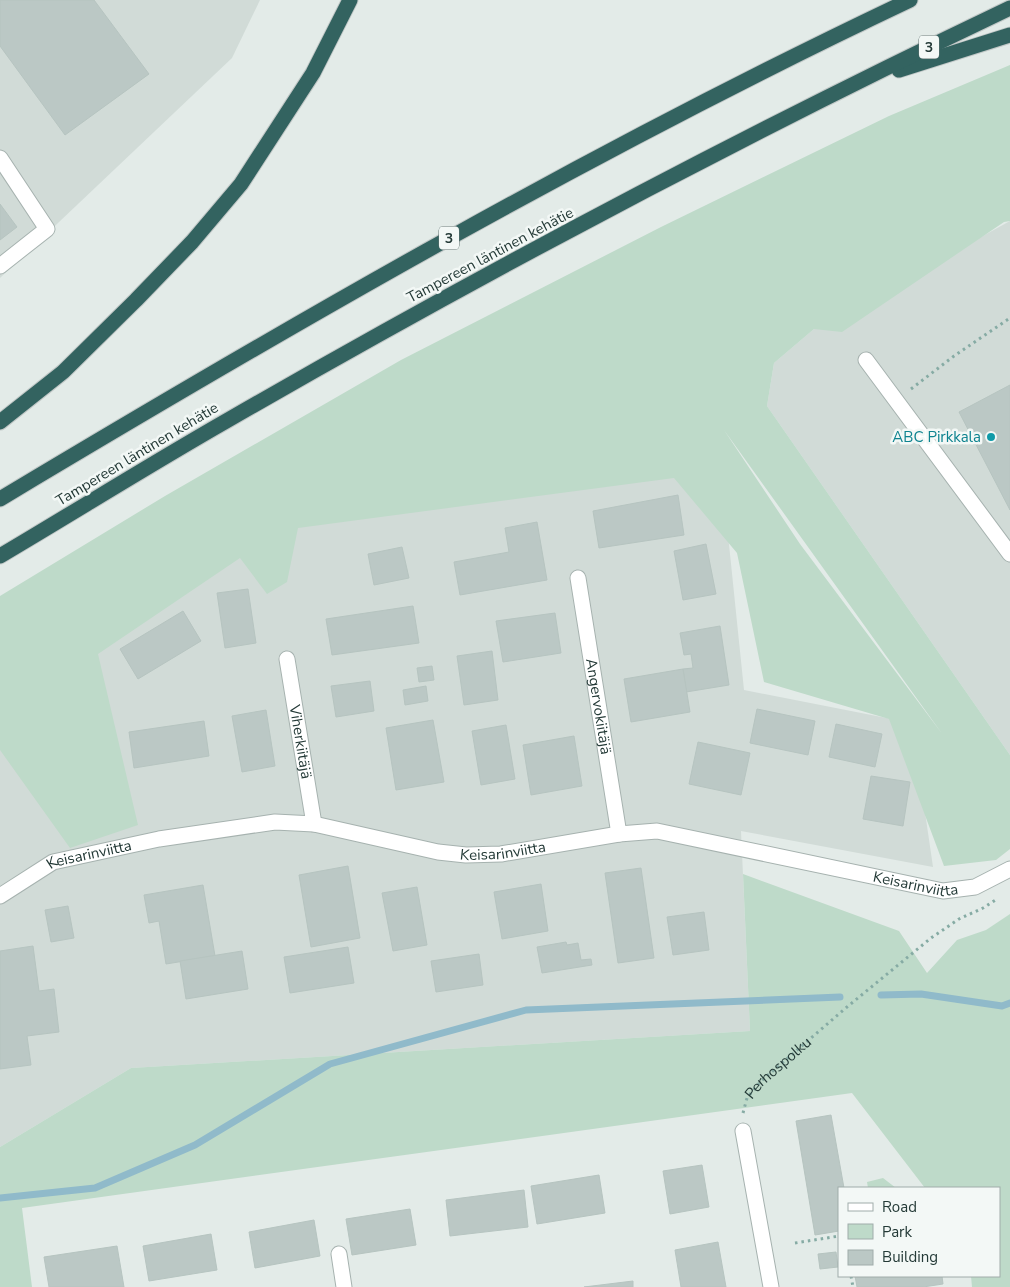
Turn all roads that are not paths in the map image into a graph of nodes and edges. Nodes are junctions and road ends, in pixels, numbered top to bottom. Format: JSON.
{"nodes":[{"id":1,"x":350,"y":0,"type":"edge"},
{"id":2,"x":910,"y":0,"type":"edge"},
{"id":3,"x":1010,"y":8,"type":"edge"},
{"id":4,"x":1010,"y":35,"type":"edge"},
{"id":5,"x":847,"y":86,"type":"junction"},
{"id":6,"x":0,"y":158,"type":"edge"},
{"id":7,"x":0,"y":266,"type":"edge"},
{"id":8,"x":866,"y":360,"type":"dead end"},
{"id":9,"x":0,"y":422,"type":"edge"},
{"id":10,"x":0,"y":499,"type":"edge"},
{"id":11,"x":1010,"y":554,"type":"edge"},
{"id":12,"x":0,"y":556,"type":"edge"},
{"id":13,"x":578,"y":578,"type":"dead end"},
{"id":14,"x":287,"y":660,"type":"dead end"},
{"id":15,"x":314,"y":824,"type":"junction"},
{"id":16,"x":619,"y":834,"type":"junction"},
{"id":17,"x":1010,"y":869,"type":"edge"},
{"id":18,"x":0,"y":896,"type":"edge"},
{"id":19,"x":743,"y":1131,"type":"road end"},
{"id":20,"x":340,"y":1254,"type":"dead end"},
{"id":21,"x":344,"y":1287,"type":"edge"},
{"id":22,"x":772,"y":1287,"type":"edge"}],
"edges":[{"from":1,"to":9,"type":"highway"},
{"from":2,"to":10,"type":"highway","number":"3"},
{"from":3,"to":5,"type":"highway","name":"Tampereen läntinen kehätie","number":"3"},
{"from":4,"to":5,"type":"highway"},
{"from":5,"to":12,"type":"highway","name":"Tampereen läntinen kehätie","number":"3"},
{"from":6,"to":7,"type":"street"},
{"from":8,"to":11,"type":"street"},
{"from":13,"to":16,"type":"street","name":"Angervokiitäjä"},
{"from":14,"to":15,"type":"street","name":"Viherkiitäjä"},
{"from":15,"to":16,"type":"street","name":"Keisarinviitta"},
{"from":15,"to":18,"type":"street","name":"Keisarinviitta"},
{"from":16,"to":17,"type":"street","name":"Keisarinviitta"},
{"from":19,"to":22,"type":"street"},
{"from":20,"to":21,"type":"street"}]}
